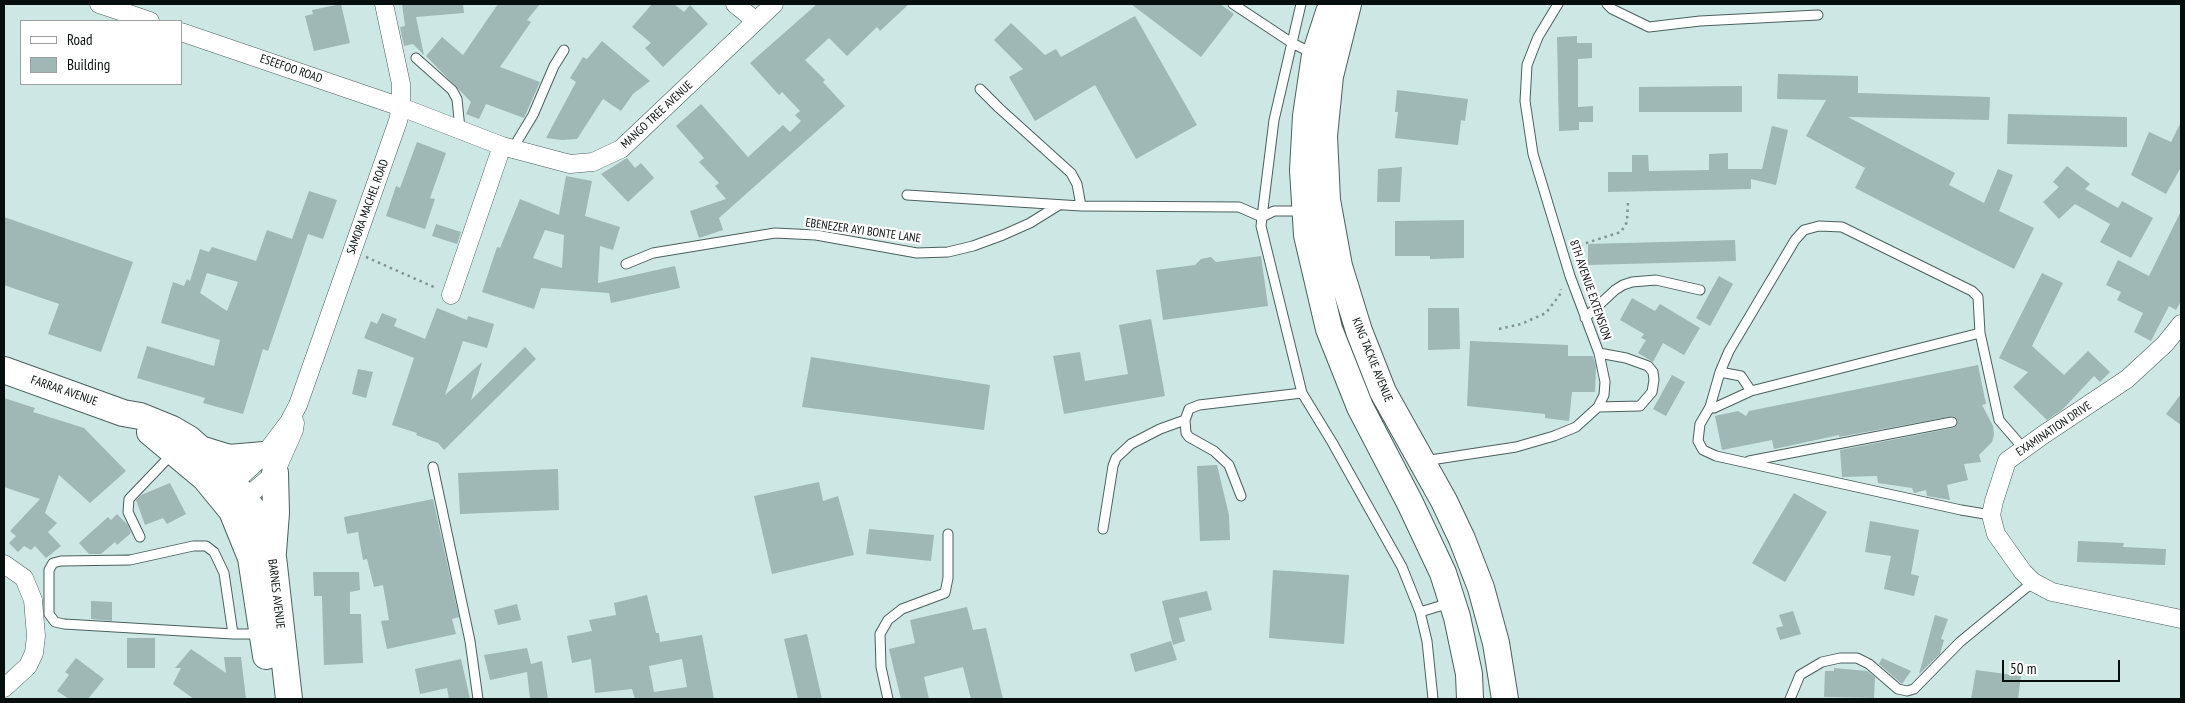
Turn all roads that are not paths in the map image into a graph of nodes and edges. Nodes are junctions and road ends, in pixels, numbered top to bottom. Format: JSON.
{"nodes":[{"id":1,"x":99,"y":4,"type":"edge"},
{"id":2,"x":384,"y":4,"type":"edge"},
{"id":3,"x":735,"y":4,"type":"edge"},
{"id":4,"x":774,"y":4,"type":"edge"},
{"id":5,"x":1233,"y":4,"type":"edge"},
{"id":6,"x":1301,"y":4,"type":"edge"},
{"id":7,"x":1331,"y":4,"type":"edge"},
{"id":8,"x":1348,"y":4,"type":"edge"},
{"id":9,"x":1558,"y":4,"type":"edge"},
{"id":10,"x":1607,"y":4,"type":"edge"},
{"id":11,"x":1818,"y":15,"type":"dead end"},
{"id":12,"x":147,"y":20,"type":"edge"},
{"id":13,"x":756,"y":21,"type":"junction"},
{"id":14,"x":182,"y":32,"type":"edge"},
{"id":15,"x":1292,"y":43,"type":"junction"},
{"id":16,"x":564,"y":50,"type":"dead end"},
{"id":17,"x":1315,"y":55,"type":"junction"},
{"id":18,"x":416,"y":58,"type":"dead end"},
{"id":19,"x":980,"y":89,"type":"dead end"},
{"id":20,"x":401,"y":107,"type":"junction"},
{"id":21,"x":460,"y":129,"type":"junction"},
{"id":22,"x":508,"y":147,"type":"junction"},
{"id":23,"x":907,"y":195,"type":"dead end"},
{"id":24,"x":1060,"y":205,"type":"junction"},
{"id":25,"x":1081,"y":206,"type":"junction"},
{"id":26,"x":1306,"y":211,"type":"junction"},
{"id":27,"x":1262,"y":217,"type":"junction"},
{"id":28,"x":626,"y":264,"type":"dead end"},
{"id":29,"x":1700,"y":290,"type":"dead end"},
{"id":30,"x":451,"y":295,"type":"road end"},
{"id":31,"x":1585,"y":318,"type":"junction"},
{"id":32,"x":2181,"y":324,"type":"edge"},
{"id":33,"x":1980,"y":333,"type":"junction"},
{"id":34,"x":1599,"y":353,"type":"junction"},
{"id":35,"x":4,"y":370,"type":"edge"},
{"id":36,"x":1720,"y":372,"type":"junction"},
{"id":37,"x":1751,"y":391,"type":"junction"},
{"id":38,"x":1302,"y":393,"type":"junction"},
{"id":39,"x":1598,"y":407,"type":"junction"},
{"id":40,"x":1710,"y":407,"type":"junction"},
{"id":41,"x":123,"y":413,"type":"junction"},
{"id":42,"x":1185,"y":420,"type":"junction"},
{"id":43,"x":1952,"y":422,"type":"dead end"},
{"id":44,"x":2024,"y":449,"type":"junction"},
{"id":45,"x":202,"y":450,"type":"junction"},
{"id":46,"x":175,"y":451,"type":"junction"},
{"id":47,"x":1421,"y":461,"type":"junction"},
{"id":48,"x":1744,"y":462,"type":"junction"},
{"id":49,"x":269,"y":464,"type":"junction"},
{"id":50,"x":433,"y":467,"type":"dead end"},
{"id":51,"x":231,"y":494,"type":"junction"},
{"id":52,"x":1241,"y":496,"type":"dead end"},
{"id":53,"x":1991,"y":515,"type":"junction"},
{"id":54,"x":1103,"y":529,"type":"dead end"},
{"id":55,"x":948,"y":534,"type":"dead end"},
{"id":56,"x":140,"y":537,"type":"dead end"},
{"id":57,"x":273,"y":557,"type":"junction"},
{"id":58,"x":4,"y":564,"type":"edge"},
{"id":59,"x":2034,"y":582,"type":"junction"},
{"id":60,"x":1453,"y":602,"type":"junction"},
{"id":61,"x":1420,"y":612,"type":"junction"},
{"id":62,"x":2181,"y":619,"type":"edge"},
{"id":63,"x":233,"y":634,"type":"junction"},
{"id":64,"x":263,"y":634,"type":"junction"},
{"id":65,"x":4,"y":688,"type":"edge"},
{"id":66,"x":271,"y":699,"type":"edge"},
{"id":67,"x":289,"y":699,"type":"edge"},
{"id":68,"x":478,"y":699,"type":"edge"},
{"id":69,"x":888,"y":699,"type":"edge"},
{"id":70,"x":1433,"y":699,"type":"edge"},
{"id":71,"x":1470,"y":699,"type":"edge"},
{"id":72,"x":1505,"y":699,"type":"edge"},
{"id":73,"x":1790,"y":699,"type":"edge"}],
"edges":[{"from":1,"to":12,"type":"street"},
{"from":2,"to":20,"type":"street","name":"SAMORA MACHEL ROAD"},
{"from":3,"to":13,"type":"street"},
{"from":4,"to":13,"type":"street","name":"MANGO TREE AVENUE"},
{"from":5,"to":15,"type":"lane"},
{"from":6,"to":15,"type":"lane"},
{"from":7,"to":17,"type":"main road"},
{"from":8,"to":47,"type":"main road","name":"KING TACKIE AVENUE"},
{"from":9,"to":31,"type":"lane","name":"8TH AVENUE EXTENSION"},
{"from":10,"to":11,"type":"lane"},
{"from":13,"to":22,"type":"street","name":"MANGO TREE AVENUE"},
{"from":14,"to":20,"type":"street","name":"ESEEFOO ROAD"},
{"from":15,"to":17,"type":"lane"},
{"from":15,"to":27,"type":"lane"},
{"from":16,"to":22,"type":"lane"},
{"from":17,"to":26,"type":"main road"},
{"from":18,"to":21,"type":"lane"},
{"from":19,"to":25,"type":"lane"},
{"from":20,"to":21,"type":"street","name":"MANGO TREE AVENUE"},
{"from":20,"to":49,"type":"street","name":"SAMORA MACHEL ROAD"},
{"from":21,"to":22,"type":"street","name":"MANGO TREE AVENUE"},
{"from":22,"to":30,"type":"street"},
{"from":23,"to":24,"type":"lane"},
{"from":24,"to":25,"type":"lane"},
{"from":24,"to":28,"type":"lane","name":"EBENEZER AYI BONTE LANE"},
{"from":25,"to":27,"type":"lane"},
{"from":26,"to":27,"type":"lane"},
{"from":26,"to":60,"type":"main road"},
{"from":27,"to":38,"type":"lane"},
{"from":29,"to":31,"type":"lane"},
{"from":31,"to":34,"type":"lane","name":"8TH AVENUE EXTENSION"},
{"from":32,"to":44,"type":"street","name":"EXAMINATION DRIVE"},
{"from":33,"to":36,"type":"lane"},
{"from":33,"to":37,"type":"lane"},
{"from":33,"to":44,"type":"lane"},
{"from":34,"to":39,"type":"lane","name":"8TH AVENUE EXTENSION"},
{"from":34,"to":39,"type":"lane"},
{"from":35,"to":41,"type":"main road","name":"FARRAR AVENUE"},
{"from":36,"to":37,"type":"lane"},
{"from":36,"to":40,"type":"lane"},
{"from":37,"to":40,"type":"lane"},
{"from":38,"to":42,"type":"lane"},
{"from":38,"to":61,"type":"lane"},
{"from":39,"to":47,"type":"lane"},
{"from":40,"to":48,"type":"lane"},
{"from":41,"to":45,"type":"main road","name":"FARRAR AVENUE"},
{"from":41,"to":46,"type":"main road","name":"FARRAR AVENUE"},
{"from":42,"to":52,"type":"lane"},
{"from":42,"to":54,"type":"lane"},
{"from":43,"to":48,"type":"lane"},
{"from":44,"to":53,"type":"street","name":"EXAMINATION DRIVE"},
{"from":45,"to":49,"type":"main road"},
{"from":45,"to":51,"type":"main road","name":"BARNES AVENUE"},
{"from":46,"to":51,"type":"main road","name":"FARRAR AVENUE"},
{"from":46,"to":56,"type":"lane"},
{"from":47,"to":72,"type":"main road","name":"KING TACKIE AVENUE"},
{"from":48,"to":53,"type":"lane"},
{"from":49,"to":51,"type":"street","name":"SAMORA MACHEL ROAD"},
{"from":49,"to":57,"type":"main road"},
{"from":50,"to":68,"type":"lane"},
{"from":51,"to":57,"type":"main road","name":"BARNES AVENUE"},
{"from":51,"to":64,"type":"main road","name":"BARNES AVENUE"},
{"from":53,"to":59,"type":"street"},
{"from":55,"to":69,"type":"lane"},
{"from":57,"to":67,"type":"main road","name":"BARNES AVENUE"},
{"from":58,"to":65,"type":"street"},
{"from":59,"to":62,"type":"street"},
{"from":59,"to":73,"type":"lane"},
{"from":60,"to":61,"type":"lane"},
{"from":60,"to":71,"type":"main road"},
{"from":61,"to":70,"type":"lane"},
{"from":63,"to":63,"type":"lane"},
{"from":63,"to":64,"type":"lane"},
{"from":64,"to":66,"type":"main road","name":"BARNES AVENUE"}]}
